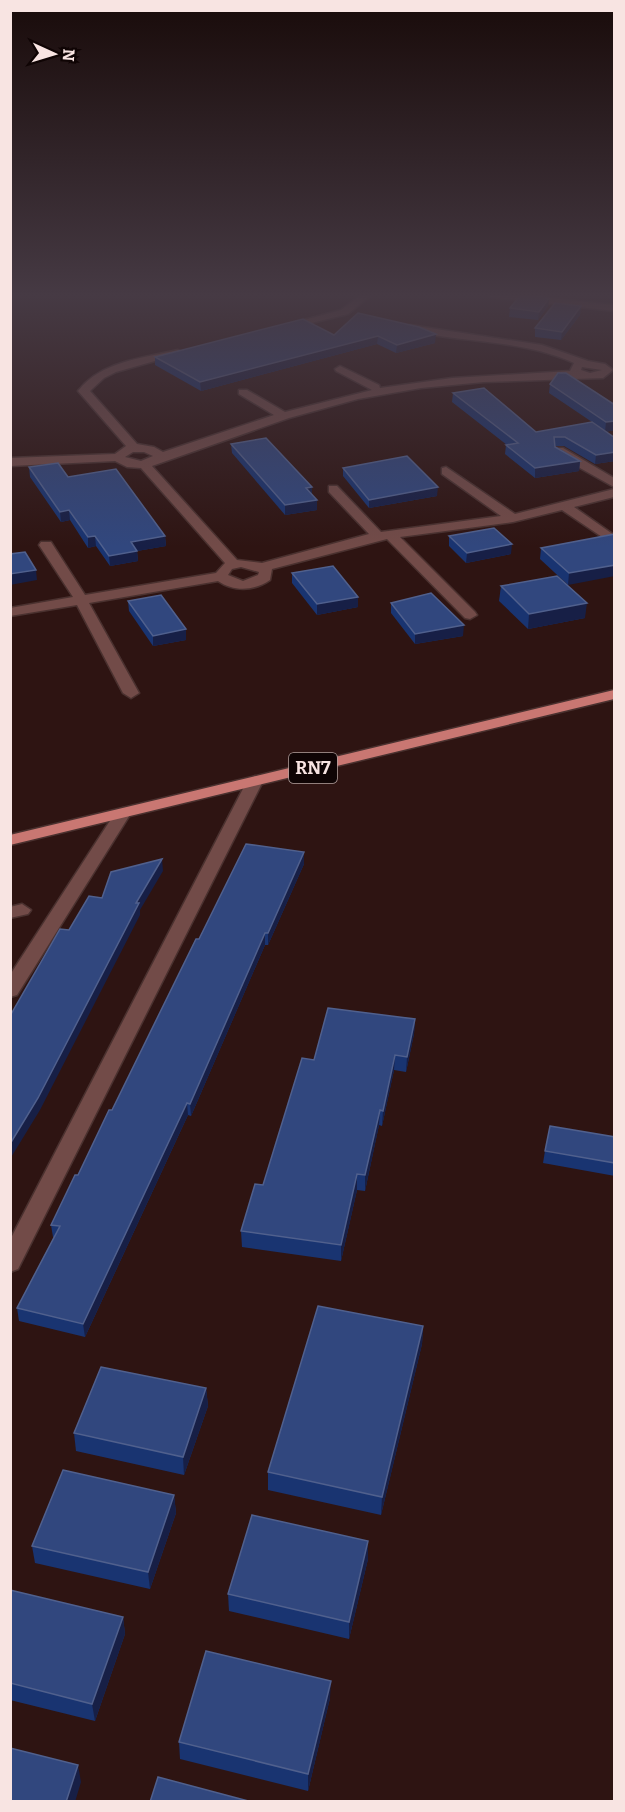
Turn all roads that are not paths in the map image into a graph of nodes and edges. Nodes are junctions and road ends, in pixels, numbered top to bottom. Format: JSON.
{"nodes":[{"id":1,"x":93,"y":379,"type":"edge"},
{"id":2,"x":359,"y":379,"type":"edge"},
{"id":3,"x":436,"y":379,"type":"edge"},
{"id":4,"x":473,"y":379,"type":"edge"},
{"id":5,"x":375,"y":387,"type":"junction"},
{"id":6,"x":243,"y":392,"type":"dead end"},
{"id":7,"x":280,"y":413,"type":"junction"},
{"id":8,"x":134,"y":448,"type":"junction"},
{"id":9,"x":559,"y":451,"type":"edge"},
{"id":10,"x":157,"y":455,"type":"junction"},
{"id":11,"x":123,"y":461,"type":"junction"},
{"id":12,"x":10,"y":462,"type":"edge"},
{"id":13,"x":144,"y":464,"type":"junction"},
{"id":14,"x":10,"y":469,"type":"edge"},
{"id":15,"x":446,"y":471,"type":"dead end"},
{"id":16,"x":615,"y":483,"type":"edge"},
{"id":17,"x":333,"y":489,"type":"dead end"},
{"id":18,"x":615,"y":494,"type":"edge"},
{"id":19,"x":566,"y":507,"type":"junction"},
{"id":20,"x":513,"y":518,"type":"junction"},
{"id":21,"x":384,"y":535,"type":"junction"},
{"id":22,"x":615,"y":541,"type":"edge"},
{"id":23,"x":46,"y":545,"type":"dead end"},
{"id":24,"x":233,"y":564,"type":"junction"},
{"id":25,"x":262,"y":567,"type":"junction"},
{"id":26,"x":220,"y":576,"type":"junction"},
{"id":27,"x":80,"y":598,"type":"junction"},
{"id":28,"x":10,"y":612,"type":"edge"},
{"id":29,"x":470,"y":615,"type":"dead end"},
{"id":30,"x":131,"y":693,"type":"dead end"},
{"id":31,"x":615,"y":695,"type":"edge"},
{"id":32,"x":255,"y":782,"type":"junction"},
{"id":33,"x":123,"y":813,"type":"junction"},
{"id":34,"x":10,"y":840,"type":"edge"},
{"id":35,"x":10,"y":991,"type":"edge"},
{"id":36,"x":10,"y":1263,"type":"edge"}],
"edges":[{"from":1,"to":8,"type":"street"},
{"from":2,"to":5,"type":"street"},
{"from":3,"to":5,"type":"street"},
{"from":4,"to":7,"type":"street"},
{"from":5,"to":7,"type":"street"},
{"from":6,"to":7,"type":"street"},
{"from":7,"to":10,"type":"street"},
{"from":8,"to":10,"type":"street"},
{"from":8,"to":11,"type":"street"},
{"from":9,"to":16,"type":"street"},
{"from":10,"to":13,"type":"street"},
{"from":11,"to":12,"type":"street"},
{"from":11,"to":13,"type":"street"},
{"from":11,"to":14,"type":"street"},
{"from":13,"to":24,"type":"street"},
{"from":15,"to":20,"type":"street"},
{"from":17,"to":21,"type":"street"},
{"from":18,"to":19,"type":"street"},
{"from":19,"to":20,"type":"street"},
{"from":19,"to":22,"type":"street"},
{"from":20,"to":21,"type":"street"},
{"from":21,"to":25,"type":"street"},
{"from":21,"to":29,"type":"street"},
{"from":23,"to":27,"type":"street"},
{"from":24,"to":25,"type":"street"},
{"from":24,"to":26,"type":"street"},
{"from":25,"to":26,"type":"street"},
{"from":26,"to":27,"type":"street"},
{"from":27,"to":28,"type":"street"},
{"from":27,"to":30,"type":"street"},
{"from":31,"to":32,"type":"main road","number":"RN7"},
{"from":32,"to":33,"type":"main road","number":"RN7"},
{"from":32,"to":36,"type":"street"},
{"from":33,"to":34,"type":"main road","number":"RN7"},
{"from":33,"to":35,"type":"street"}]}
